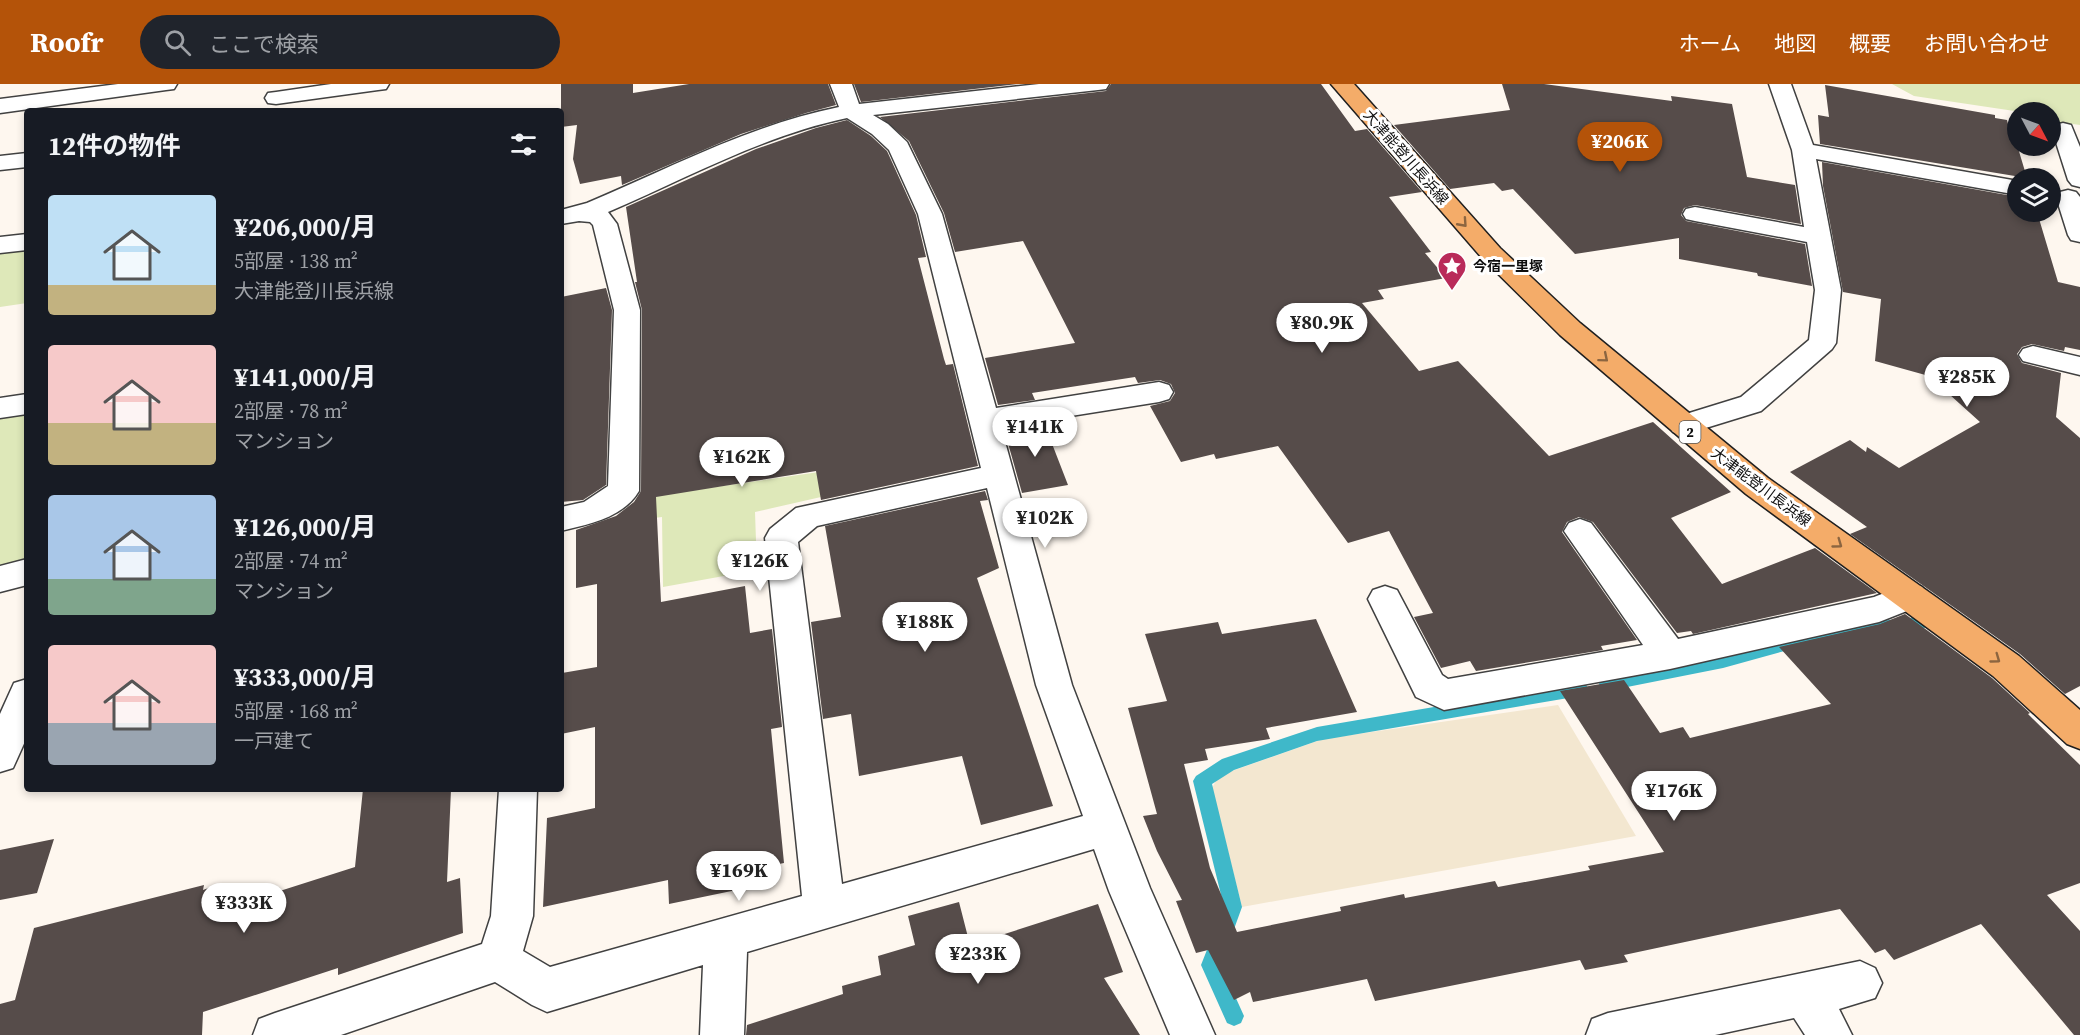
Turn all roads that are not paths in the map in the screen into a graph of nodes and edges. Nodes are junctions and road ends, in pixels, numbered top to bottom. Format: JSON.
{"nodes":[{"id":1,"x":166,"y":84,"type":"edge"},
{"id":2,"x":378,"y":84,"type":"edge"},
{"id":3,"x":1342,"y":84,"type":"edge"},
{"id":4,"x":1780,"y":84,"type":"edge"},
{"id":5,"x":1084,"y":85,"type":"edge"},
{"id":6,"x":846,"y":97,"type":"edge"},
{"id":7,"x":276,"y":98,"type":"edge"},
{"id":8,"x":0,"y":106,"type":"edge"},
{"id":9,"x":2063,"y":130,"type":"dead end"},
{"id":10,"x":1803,"y":150,"type":"junction"},
{"id":11,"x":24,"y":159,"type":"edge"},
{"id":12,"x":0,"y":163,"type":"edge"},
{"id":13,"x":2007,"y":186,"type":"edge"},
{"id":14,"x":2070,"y":193,"type":"edge"},
{"id":15,"x":1695,"y":214,"type":"dead end"},
{"id":16,"x":571,"y":215,"type":"edge"},
{"id":17,"x":2080,"y":235,"type":"edge"},
{"id":18,"x":1819,"y":237,"type":"junction"},
{"id":19,"x":24,"y":242,"type":"edge"},
{"id":20,"x":0,"y":245,"type":"edge"},
{"id":21,"x":2033,"y":355,"type":"dead end"},
{"id":22,"x":2080,"y":366,"type":"edge"},
{"id":23,"x":1159,"y":392,"type":"dead end"},
{"id":24,"x":24,"y":404,"type":"edge"},
{"id":25,"x":0,"y":408,"type":"edge"},
{"id":26,"x":984,"y":420,"type":"junction"},
{"id":27,"x":1683,"y":425,"type":"junction"},
{"id":28,"x":998,"y":475,"type":"junction"},
{"id":29,"x":564,"y":518,"type":"edge"},
{"id":30,"x":1580,"y":531,"type":"dead end"},
{"id":31,"x":24,"y":573,"type":"edge"},
{"id":32,"x":0,"y":579,"type":"edge"},
{"id":33,"x":1911,"y":596,"type":"junction"},
{"id":34,"x":1385,"y":599,"type":"dead end"},
{"id":35,"x":1670,"y":655,"type":"junction"},
{"id":36,"x":24,"y":701,"type":"edge"},
{"id":37,"x":2080,"y":733,"type":"edge"},
{"id":38,"x":0,"y":756,"type":"edge"},
{"id":39,"x":518,"y":792,"type":"edge"},
{"id":40,"x":1107,"y":827,"type":"junction"},
{"id":41,"x":824,"y":908,"type":"junction"},
{"id":42,"x":726,"y":937,"type":"junction"},
{"id":43,"x":499,"y":960,"type":"junction"},
{"id":44,"x":1860,"y":983,"type":"dead end"},
{"id":45,"x":1805,"y":995,"type":"junction"},
{"id":46,"x":275,"y":1035,"type":"edge"},
{"id":47,"x":722,"y":1035,"type":"edge"},
{"id":48,"x":1193,"y":1035,"type":"edge"},
{"id":49,"x":1608,"y":1035,"type":"edge"},
{"id":50,"x":1830,"y":1035,"type":"edge"}],
"edges":[{"from":1,"to":8,"type":"street"},
{"from":2,"to":7,"type":"street"},
{"from":3,"to":27,"type":"main road","name":"大津能登川長浜線","number":"2","one_way":true},
{"from":4,"to":10,"type":"street"},
{"from":5,"to":6,"type":"street"},
{"from":6,"to":16,"type":"street"},
{"from":6,"to":26,"type":"street"},
{"from":9,"to":14,"type":"street"},
{"from":10,"to":13,"type":"street"},
{"from":10,"to":18,"type":"street"},
{"from":11,"to":12,"type":"street"},
{"from":14,"to":17,"type":"street"},
{"from":15,"to":18,"type":"street"},
{"from":16,"to":29,"type":"street"},
{"from":18,"to":27,"type":"street"},
{"from":19,"to":20,"type":"street"},
{"from":21,"to":22,"type":"street"},
{"from":23,"to":26,"type":"street"},
{"from":24,"to":25,"type":"street"},
{"from":26,"to":28,"type":"street"},
{"from":27,"to":33,"type":"main road","name":"大津能登川長浜線","number":"2","one_way":true},
{"from":28,"to":40,"type":"street"},
{"from":28,"to":41,"type":"street"},
{"from":30,"to":35,"type":"street"},
{"from":31,"to":32,"type":"street"},
{"from":33,"to":35,"type":"street"},
{"from":33,"to":37,"type":"main road","name":"大津能登川長浜線","number":"2","one_way":true},
{"from":34,"to":35,"type":"street"},
{"from":36,"to":38,"type":"street"},
{"from":39,"to":43,"type":"street"},
{"from":40,"to":41,"type":"street"},
{"from":40,"to":48,"type":"street"},
{"from":41,"to":42,"type":"street"},
{"from":42,"to":43,"type":"street"},
{"from":42,"to":47,"type":"street"},
{"from":43,"to":46,"type":"street"},
{"from":44,"to":45,"type":"street"},
{"from":45,"to":49,"type":"street"},
{"from":45,"to":50,"type":"street"}]}
